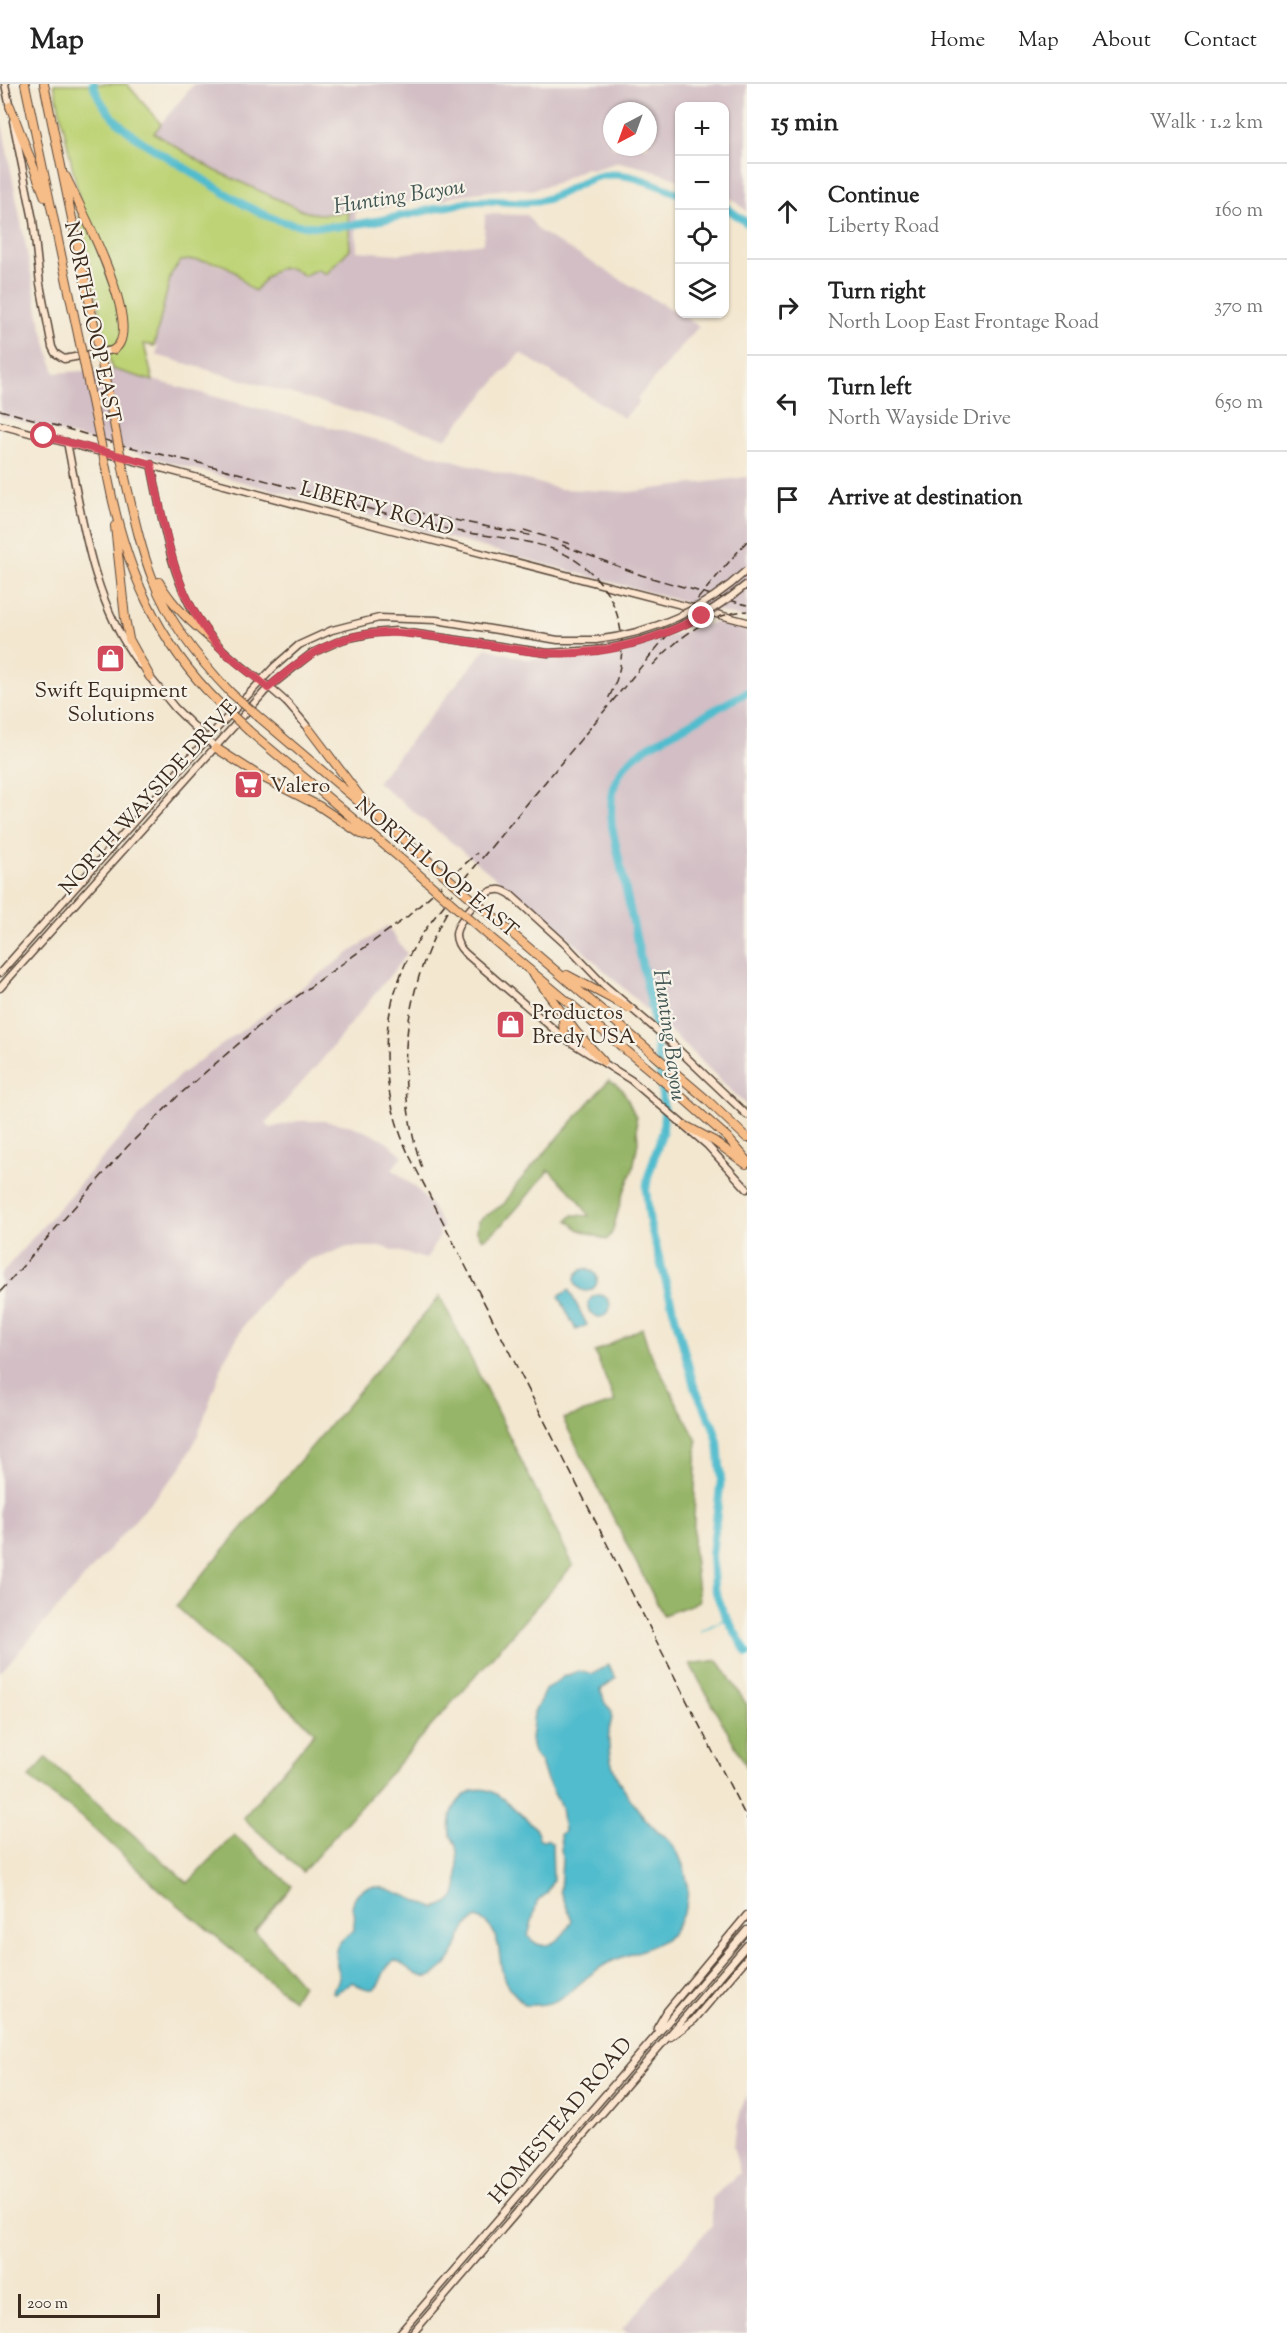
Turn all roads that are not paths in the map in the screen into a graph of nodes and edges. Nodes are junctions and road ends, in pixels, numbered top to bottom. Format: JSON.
{"nodes":[{"id":1,"x":5,"y":84,"type":"edge"},
{"id":2,"x":26,"y":84,"type":"edge"},
{"id":3,"x":44,"y":84,"type":"edge"},
{"id":4,"x":10,"y":106,"type":"junction"},
{"id":5,"x":60,"y":162,"type":"junction"},
{"id":6,"x":53,"y":218,"type":"junction"},
{"id":7,"x":113,"y":350,"type":"joint"},
{"id":8,"x":0,"y":425,"type":"edge"},
{"id":9,"x":67,"y":442,"type":"junction"},
{"id":10,"x":151,"y":464,"type":"junction"},
{"id":11,"x":114,"y":509,"type":"junction"},
{"id":12,"x":144,"y":555,"type":"junction"},
{"id":13,"x":747,"y":570,"type":"edge"},
{"id":14,"x":747,"y":584,"type":"edge"},
{"id":15,"x":747,"y":622,"type":"edge"},
{"id":16,"x":217,"y":644,"type":"junction"},
{"id":17,"x":150,"y":677,"type":"junction"},
{"id":18,"x":261,"y":681,"type":"junction"},
{"id":19,"x":268,"y":688,"type":"junction"},
{"id":20,"x":309,"y":729,"type":"joint"},
{"id":21,"x":207,"y":739,"type":"junction"},
{"id":22,"x":216,"y":748,"type":"junction"},
{"id":23,"x":371,"y":812,"type":"junction"},
{"id":24,"x":377,"y":840,"type":"junction"},
{"id":25,"x":528,"y":966,"type":"junction"},
{"id":26,"x":552,"y":967,"type":"junction"},
{"id":27,"x":0,"y":973,"type":"edge"},
{"id":28,"x":0,"y":988,"type":"edge"},
{"id":29,"x":629,"y":1008,"type":"junction"},
{"id":30,"x":560,"y":1012,"type":"junction"},
{"id":31,"x":564,"y":1038,"type":"junction"},
{"id":32,"x":603,"y":1061,"type":"junction"},
{"id":33,"x":747,"y":1115,"type":"edge"},
{"id":34,"x":686,"y":1126,"type":"junction"},
{"id":35,"x":747,"y":1138,"type":"edge"},
{"id":36,"x":747,"y":1162,"type":"edge"},
{"id":37,"x":747,"y":1189,"type":"edge"},
{"id":38,"x":747,"y":1915,"type":"edge"},
{"id":39,"x":747,"y":1930,"type":"edge"},
{"id":40,"x":747,"y":1945,"type":"edge"},
{"id":41,"x":747,"y":1958,"type":"edge"},
{"id":42,"x":653,"y":2037,"type":"junction"},
{"id":43,"x":665,"y":2040,"type":"junction"},
{"id":44,"x":400,"y":2333,"type":"edge"},
{"id":45,"x":413,"y":2333,"type":"edge"}],
"edges":[{"from":1,"to":4,"type":"main road"},
{"from":2,"to":6,"type":"highway","name":"NORTH LOOP EAST"},
{"from":3,"to":5,"type":"highway","name":"NORTH LOOP EAST"},
{"from":4,"to":6,"type":"highway"},
{"from":4,"to":7,"type":"main road"},
{"from":5,"to":7,"type":"highway"},
{"from":5,"to":12,"type":"highway","name":"NORTH LOOP EAST","bridge":true},
{"from":6,"to":11,"type":"highway","name":"NORTH LOOP EAST","bridge":true},
{"from":8,"to":9,"type":"main road","name":"LIBERTY ROAD"},
{"from":9,"to":10,"type":"main road","name":"LIBERTY ROAD"},
{"from":9,"to":17,"type":"main road"},
{"from":10,"to":15,"type":"main road","name":"LIBERTY ROAD"},
{"from":10,"to":16,"type":"main road"},
{"from":11,"to":17,"type":"highway"},
{"from":11,"to":24,"type":"highway","name":"NORTH LOOP EAST","bridge":true},
{"from":12,"to":16,"type":"highway"},
{"from":12,"to":23,"type":"highway","name":"NORTH LOOP EAST","bridge":true},
{"from":13,"to":18,"type":"main road","name":"NORTH WAYSIDE DRIVE","bridge":true},
{"from":14,"to":19,"type":"main road","name":"NORTH WAYSIDE DRIVE","bridge":true},
{"from":16,"to":18,"type":"main road"},
{"from":17,"to":21,"type":"main road"},
{"from":18,"to":19,"type":"main road"},
{"from":18,"to":21,"type":"main road","name":"NORTH WAYSIDE DRIVE"},
{"from":19,"to":20,"type":"main road"},
{"from":19,"to":22,"type":"main road","name":"NORTH WAYSIDE DRIVE"},
{"from":20,"to":23,"type":"highway"},
{"from":21,"to":22,"type":"main road"},
{"from":21,"to":27,"type":"main road","name":"NORTH WAYSIDE DRIVE"},
{"from":22,"to":24,"type":"highway"},
{"from":22,"to":28,"type":"main road","name":"NORTH WAYSIDE DRIVE"},
{"from":23,"to":26,"type":"highway","name":"NORTH LOOP EAST","bridge":true},
{"from":24,"to":25,"type":"highway","name":"NORTH LOOP EAST","bridge":true},
{"from":25,"to":30,"type":"highway"},
{"from":25,"to":36,"type":"highway","name":"NORTH LOOP EAST"},
{"from":26,"to":29,"type":"highway"},
{"from":26,"to":35,"type":"highway","name":"NORTH LOOP EAST"},
{"from":29,"to":31,"type":"main road"},
{"from":29,"to":33,"type":"main road"},
{"from":30,"to":31,"type":"highway"},
{"from":30,"to":32,"type":"highway"},
{"from":31,"to":32,"type":"main road"},
{"from":32,"to":34,"type":"main road"},
{"from":34,"to":36,"type":"highway"},
{"from":34,"to":37,"type":"main road"},
{"from":38,"to":42,"type":"main road"},
{"from":39,"to":42,"type":"main road","name":"HOMESTEAD ROAD"},
{"from":40,"to":43,"type":"main road","name":"HOMESTEAD ROAD"},
{"from":41,"to":43,"type":"main road"},
{"from":42,"to":44,"type":"main road","name":"HOMESTEAD ROAD"},
{"from":43,"to":45,"type":"main road","name":"HOMESTEAD ROAD"}]}
